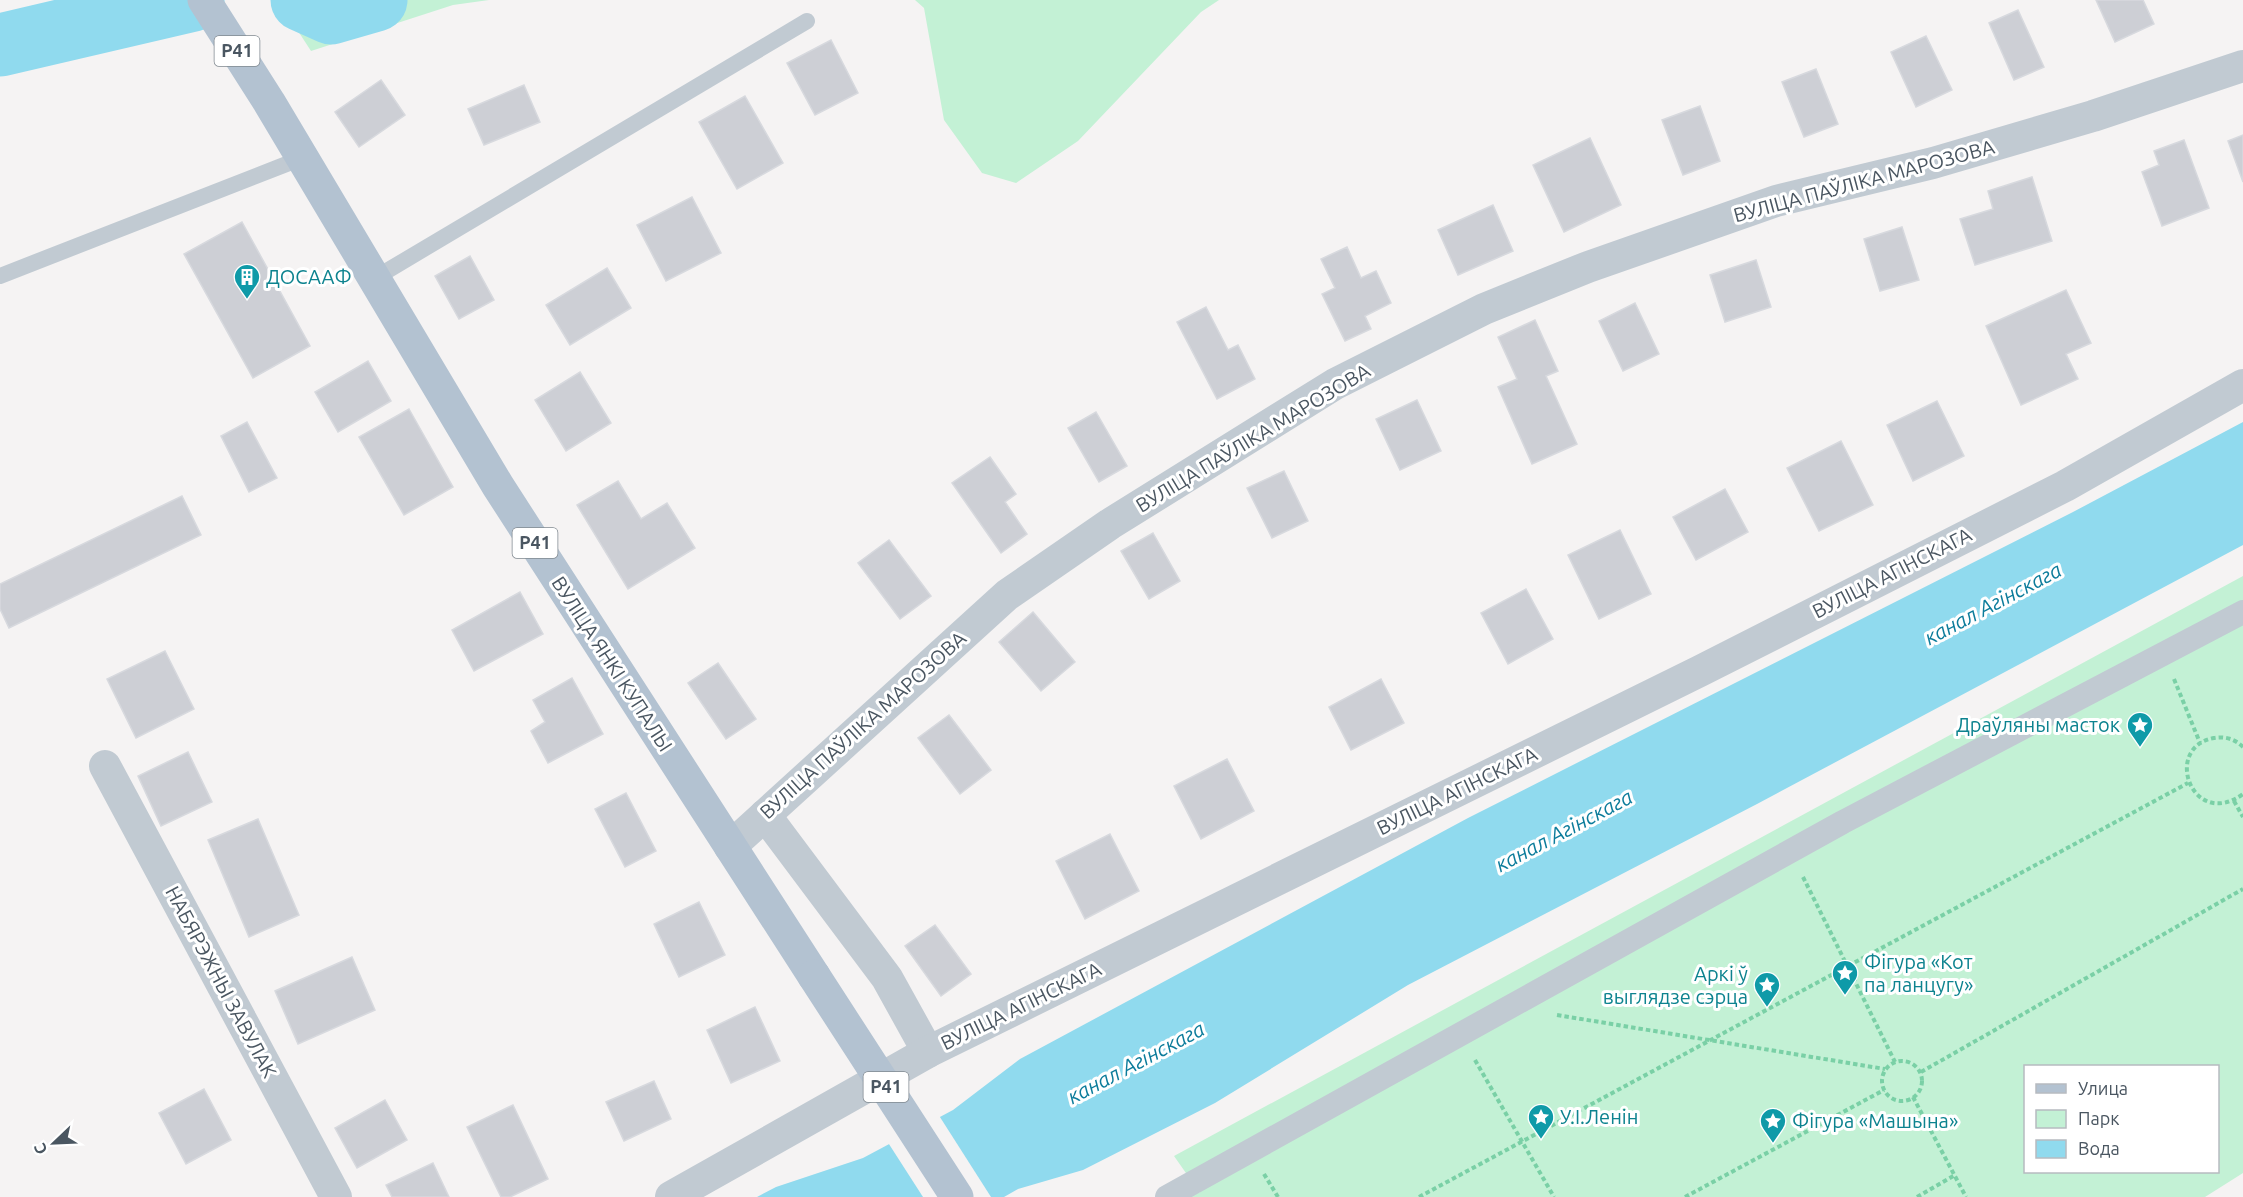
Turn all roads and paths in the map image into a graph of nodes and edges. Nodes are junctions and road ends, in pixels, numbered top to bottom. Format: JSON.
{"nodes":[{"id":1,"x":204,"y":0,"type":"edge"},
{"id":2,"x":807,"y":21,"type":"dead end"},
{"id":3,"x":2243,"y":66,"type":"edge"},
{"id":4,"x":302,"y":158,"type":"junction"},
{"id":5,"x":0,"y":276,"type":"edge"},
{"id":6,"x":375,"y":278,"type":"junction"},
{"id":7,"x":2243,"y":385,"type":"edge"},
{"id":8,"x":2243,"y":612,"type":"edge"},
{"id":9,"x":2163,"y":654,"type":"junction"},
{"id":10,"x":2200,"y":743,"type":"junction"},
{"id":11,"x":2243,"y":747,"type":"edge"},
{"id":12,"x":105,"y":766,"type":"dead end"},
{"id":13,"x":2188,"y":783,"type":"junction"},
{"id":14,"x":2243,"y":795,"type":"edge"},
{"id":15,"x":2234,"y":801,"type":"junction"},
{"id":16,"x":765,"y":815,"type":"junction"},
{"id":17,"x":2243,"y":817,"type":"edge"},
{"id":18,"x":730,"y":847,"type":"junction"},
{"id":19,"x":1790,"y":851,"type":"junction"},
{"id":20,"x":2243,"y":889,"type":"edge"},
{"id":21,"x":1848,"y":966,"type":"junction"},
{"id":22,"x":1510,"y":1007,"type":"junction"},
{"id":23,"x":1461,"y":1034,"type":"junction"},
{"id":24,"x":1709,"y":1041,"type":"junction"},
{"id":25,"x":928,"y":1052,"type":"junction"},
{"id":26,"x":1895,"y":1062,"type":"junction"},
{"id":27,"x":1885,"y":1069,"type":"junction"},
{"id":28,"x":1921,"y":1072,"type":"junction"},
{"id":29,"x":1884,"y":1090,"type":"junction"},
{"id":30,"x":1913,"y":1097,"type":"junction"},
{"id":31,"x":1522,"y":1142,"type":"junction"},
{"id":32,"x":1955,"y":1175,"type":"junction"},
{"id":33,"x":336,"y":1197,"type":"edge"},
{"id":34,"x":671,"y":1197,"type":"edge"},
{"id":35,"x":957,"y":1197,"type":"edge"},
{"id":36,"x":1167,"y":1197,"type":"edge"},
{"id":37,"x":1419,"y":1197,"type":"edge"},
{"id":38,"x":1554,"y":1197,"type":"edge"},
{"id":39,"x":1685,"y":1197,"type":"edge"},
{"id":40,"x":1917,"y":1197,"type":"edge"},
{"id":41,"x":1966,"y":1197,"type":"edge"}],
"edges":[{"from":1,"to":4,"type":"main road","name":"ВУЛІЦА ЯНКІ КУПАЛЫ","number":"Р41"},
{"from":2,"to":6,"type":"lane"},
{"from":3,"to":16,"type":"street","name":"ВУЛІЦА ПАЎЛІКА МАРОЗОВА"},
{"from":4,"to":5,"type":"lane"},
{"from":4,"to":6,"type":"main road","name":"ВУЛІЦА ЯНКІ КУПАЛЫ","number":"Р41"},
{"from":6,"to":18,"type":"main road","name":"ВУЛІЦА ЯНКІ КУПАЛЫ","number":"Р41"},
{"from":7,"to":25,"type":"street","name":"ВУЛІЦА АГІНСКАГА"},
{"from":8,"to":9,"type":"street"},
{"from":9,"to":10,"type":"path"},
{"from":9,"to":19,"type":"street"},
{"from":10,"to":11,"type":"path"},
{"from":10,"to":13,"type":"path"},
{"from":12,"to":33,"type":"street","name":"НАБЯРЭЖНЫ ЗАВУЛАК"},
{"from":13,"to":15,"type":"path"},
{"from":13,"to":21,"type":"path"},
{"from":14,"to":15,"type":"path"},
{"from":15,"to":17,"type":"path"},
{"from":16,"to":18,"type":"street","name":"ВУЛІЦА ПАЎЛІКА МАРОЗОВА"},
{"from":16,"to":25,"type":"street"},
{"from":18,"to":35,"type":"main road","name":"ВУЛІЦА ЯНКІ КУПАЛЫ","number":"Р41","bridge":true},
{"from":19,"to":21,"type":"path"},
{"from":19,"to":22,"type":"street"},
{"from":20,"to":28,"type":"path"},
{"from":21,"to":24,"type":"path"},
{"from":21,"to":26,"type":"path"},
{"from":22,"to":23,"type":"street"},
{"from":22,"to":24,"type":"path"},
{"from":23,"to":31,"type":"path"},
{"from":23,"to":36,"type":"street"},
{"from":24,"to":27,"type":"path"},
{"from":24,"to":31,"type":"path"},
{"from":25,"to":34,"type":"street","name":"ВУЛІЦА АГІНСКАГА"},
{"from":26,"to":27,"type":"path"},
{"from":26,"to":28,"type":"path"},
{"from":27,"to":29,"type":"path"},
{"from":28,"to":30,"type":"path"},
{"from":29,"to":30,"type":"path"},
{"from":29,"to":39,"type":"path"},
{"from":30,"to":32,"type":"path"},
{"from":31,"to":37,"type":"path"},
{"from":31,"to":38,"type":"path"},
{"from":32,"to":40,"type":"path"},
{"from":32,"to":41,"type":"path"}]}
